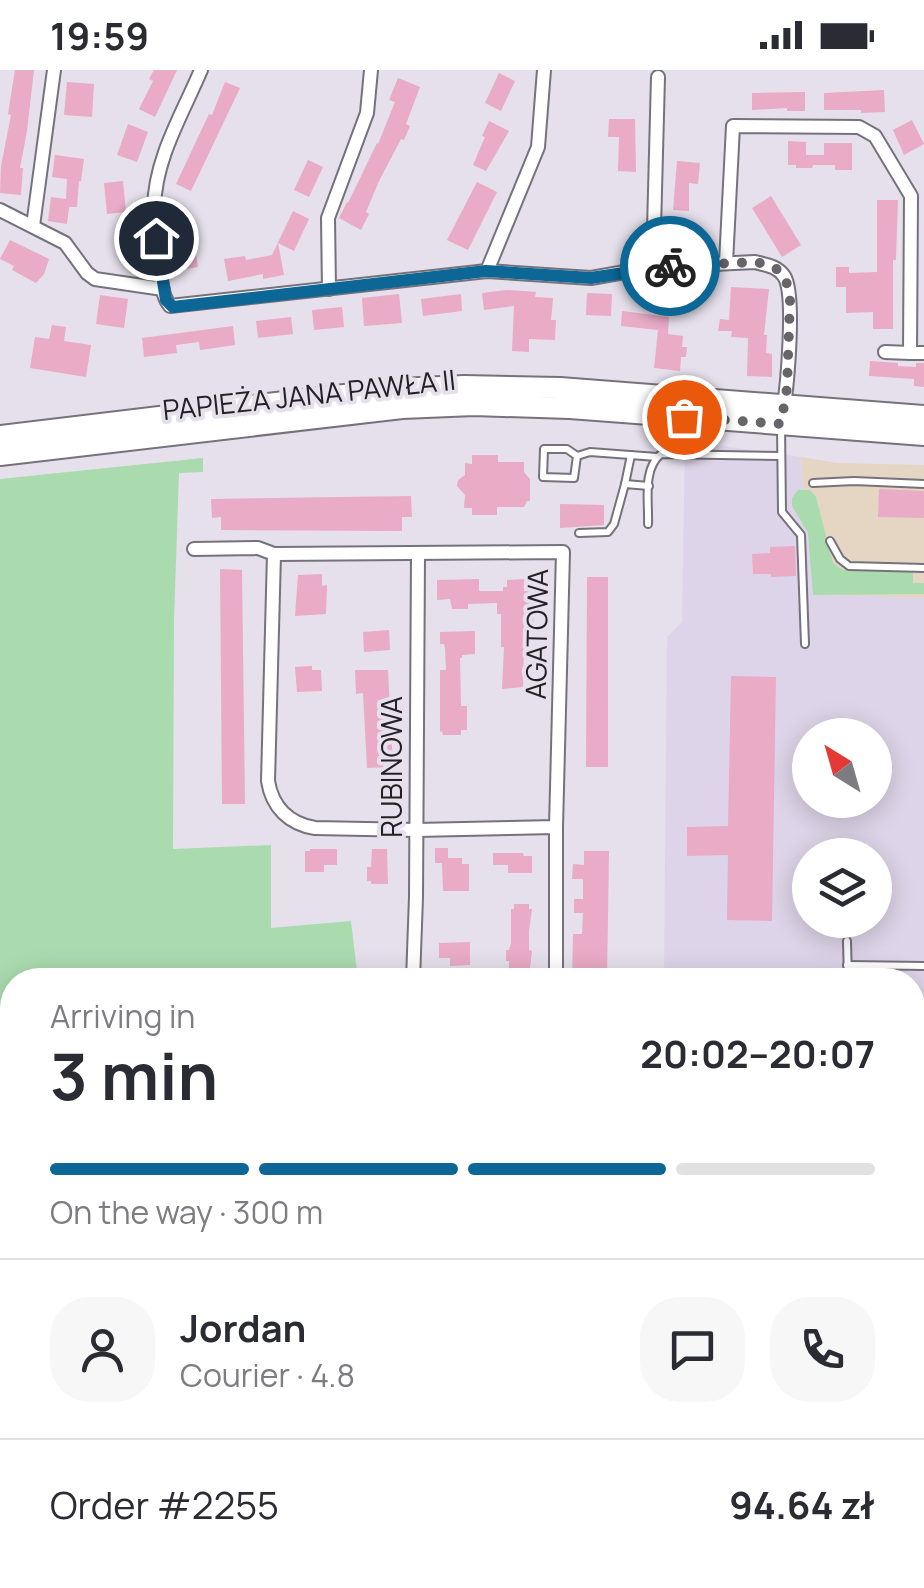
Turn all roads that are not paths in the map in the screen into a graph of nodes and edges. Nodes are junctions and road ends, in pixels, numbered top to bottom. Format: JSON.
{"nodes":[{"id":1,"x":54,"y":70,"type":"edge"},
{"id":2,"x":201,"y":70,"type":"edge"},
{"id":3,"x":371,"y":70,"type":"edge"},
{"id":4,"x":544,"y":70,"type":"edge"},
{"id":5,"x":658,"y":77,"type":"dead end"},
{"id":6,"x":0,"y":210,"type":"edge"},
{"id":7,"x":33,"y":226,"type":"junction"},
{"id":8,"x":726,"y":263,"type":"junction"},
{"id":9,"x":653,"y":267,"type":"junction"},
{"id":10,"x":486,"y":271,"type":"junction"},
{"id":11,"x":163,"y":289,"type":"junction"},
{"id":12,"x":329,"y":289,"type":"junction"},
{"id":13,"x":885,"y":352,"type":"dead end"},
{"id":14,"x":917,"y":352,"type":"edge"},
{"id":15,"x":782,"y":415,"type":"junction"},
{"id":16,"x":924,"y":416,"type":"edge"},
{"id":17,"x":0,"y":436,"type":"edge"},
{"id":18,"x":924,"y":436,"type":"edge"},
{"id":19,"x":0,"y":455,"type":"edge"},
{"id":20,"x":631,"y":455,"type":"junction"},
{"id":21,"x":577,"y":456,"type":"junction"},
{"id":22,"x":657,"y":456,"type":"junction"},
{"id":23,"x":780,"y":456,"type":"junction"},
{"id":24,"x":813,"y":483,"type":"dead end"},
{"id":25,"x":625,"y":484,"type":"junction"},
{"id":26,"x":924,"y":484,"type":"edge"},
{"id":27,"x":649,"y":486,"type":"junction"},
{"id":28,"x":648,"y":524,"type":"dead end"},
{"id":29,"x":579,"y":534,"type":"dead end"},
{"id":30,"x":830,"y":542,"type":"dead end"},
{"id":31,"x":194,"y":549,"type":"dead end"},
{"id":32,"x":274,"y":554,"type":"junction"},
{"id":33,"x":418,"y":554,"type":"junction"},
{"id":34,"x":924,"y":568,"type":"edge"},
{"id":35,"x":805,"y":644,"type":"dead end"},
{"id":36,"x":556,"y":826,"type":"junction"},
{"id":37,"x":416,"y":830,"type":"junction"},
{"id":38,"x":847,"y":941,"type":"dead end"},
{"id":39,"x":847,"y":965,"type":"junction"},
{"id":40,"x":924,"y":966,"type":"edge"},
{"id":41,"x":413,"y":968,"type":"edge"},
{"id":42,"x":556,"y":968,"type":"edge"},
{"id":43,"x":847,"y":968,"type":"edge"}],
"edges":[{"from":1,"to":7,"type":"street"},
{"from":2,"to":11,"type":"street"},
{"from":3,"to":12,"type":"street"},
{"from":4,"to":10,"type":"street"},
{"from":5,"to":9,"type":"street"},
{"from":6,"to":7,"type":"street"},
{"from":7,"to":11,"type":"street"},
{"from":8,"to":9,"type":"street"},
{"from":8,"to":14,"type":"street"},
{"from":8,"to":15,"type":"street"},
{"from":9,"to":10,"type":"street"},
{"from":10,"to":12,"type":"street"},
{"from":11,"to":12,"type":"street"},
{"from":13,"to":14,"type":"street"},
{"from":15,"to":16,"type":"main road","name":"PAPIEŻA JANA PAWŁA II"},
{"from":15,"to":17,"type":"main road","name":"PAPIEŻA JANA PAWŁA II"},
{"from":15,"to":18,"type":"main road","name":"PAPIEŻA JANA PAWŁA II"},
{"from":15,"to":19,"type":"main road","name":"PAPIEŻA JANA PAWŁA II"},
{"from":15,"to":23,"type":"lane"},
{"from":20,"to":21,"type":"lane"},
{"from":20,"to":22,"type":"lane"},
{"from":20,"to":25,"type":"lane"},
{"from":21,"to":21,"type":"lane"},
{"from":22,"to":23,"type":"lane"},
{"from":22,"to":27,"type":"lane"},
{"from":23,"to":35,"type":"lane"},
{"from":24,"to":26,"type":"lane"},
{"from":25,"to":27,"type":"lane"},
{"from":25,"to":29,"type":"lane"},
{"from":27,"to":28,"type":"lane"},
{"from":30,"to":34,"type":"lane"},
{"from":31,"to":32,"type":"street","name":"AGATOWA"},
{"from":32,"to":33,"type":"street","name":"AGATOWA"},
{"from":32,"to":37,"type":"street"},
{"from":33,"to":36,"type":"street","name":"AGATOWA"},
{"from":33,"to":37,"type":"street","name":"RUBINOWA"},
{"from":36,"to":37,"type":"street"},
{"from":36,"to":42,"type":"street"},
{"from":37,"to":41,"type":"street","name":"RUBINOWA"},
{"from":38,"to":39,"type":"lane"},
{"from":39,"to":40,"type":"lane"},
{"from":39,"to":43,"type":"lane"}]}
